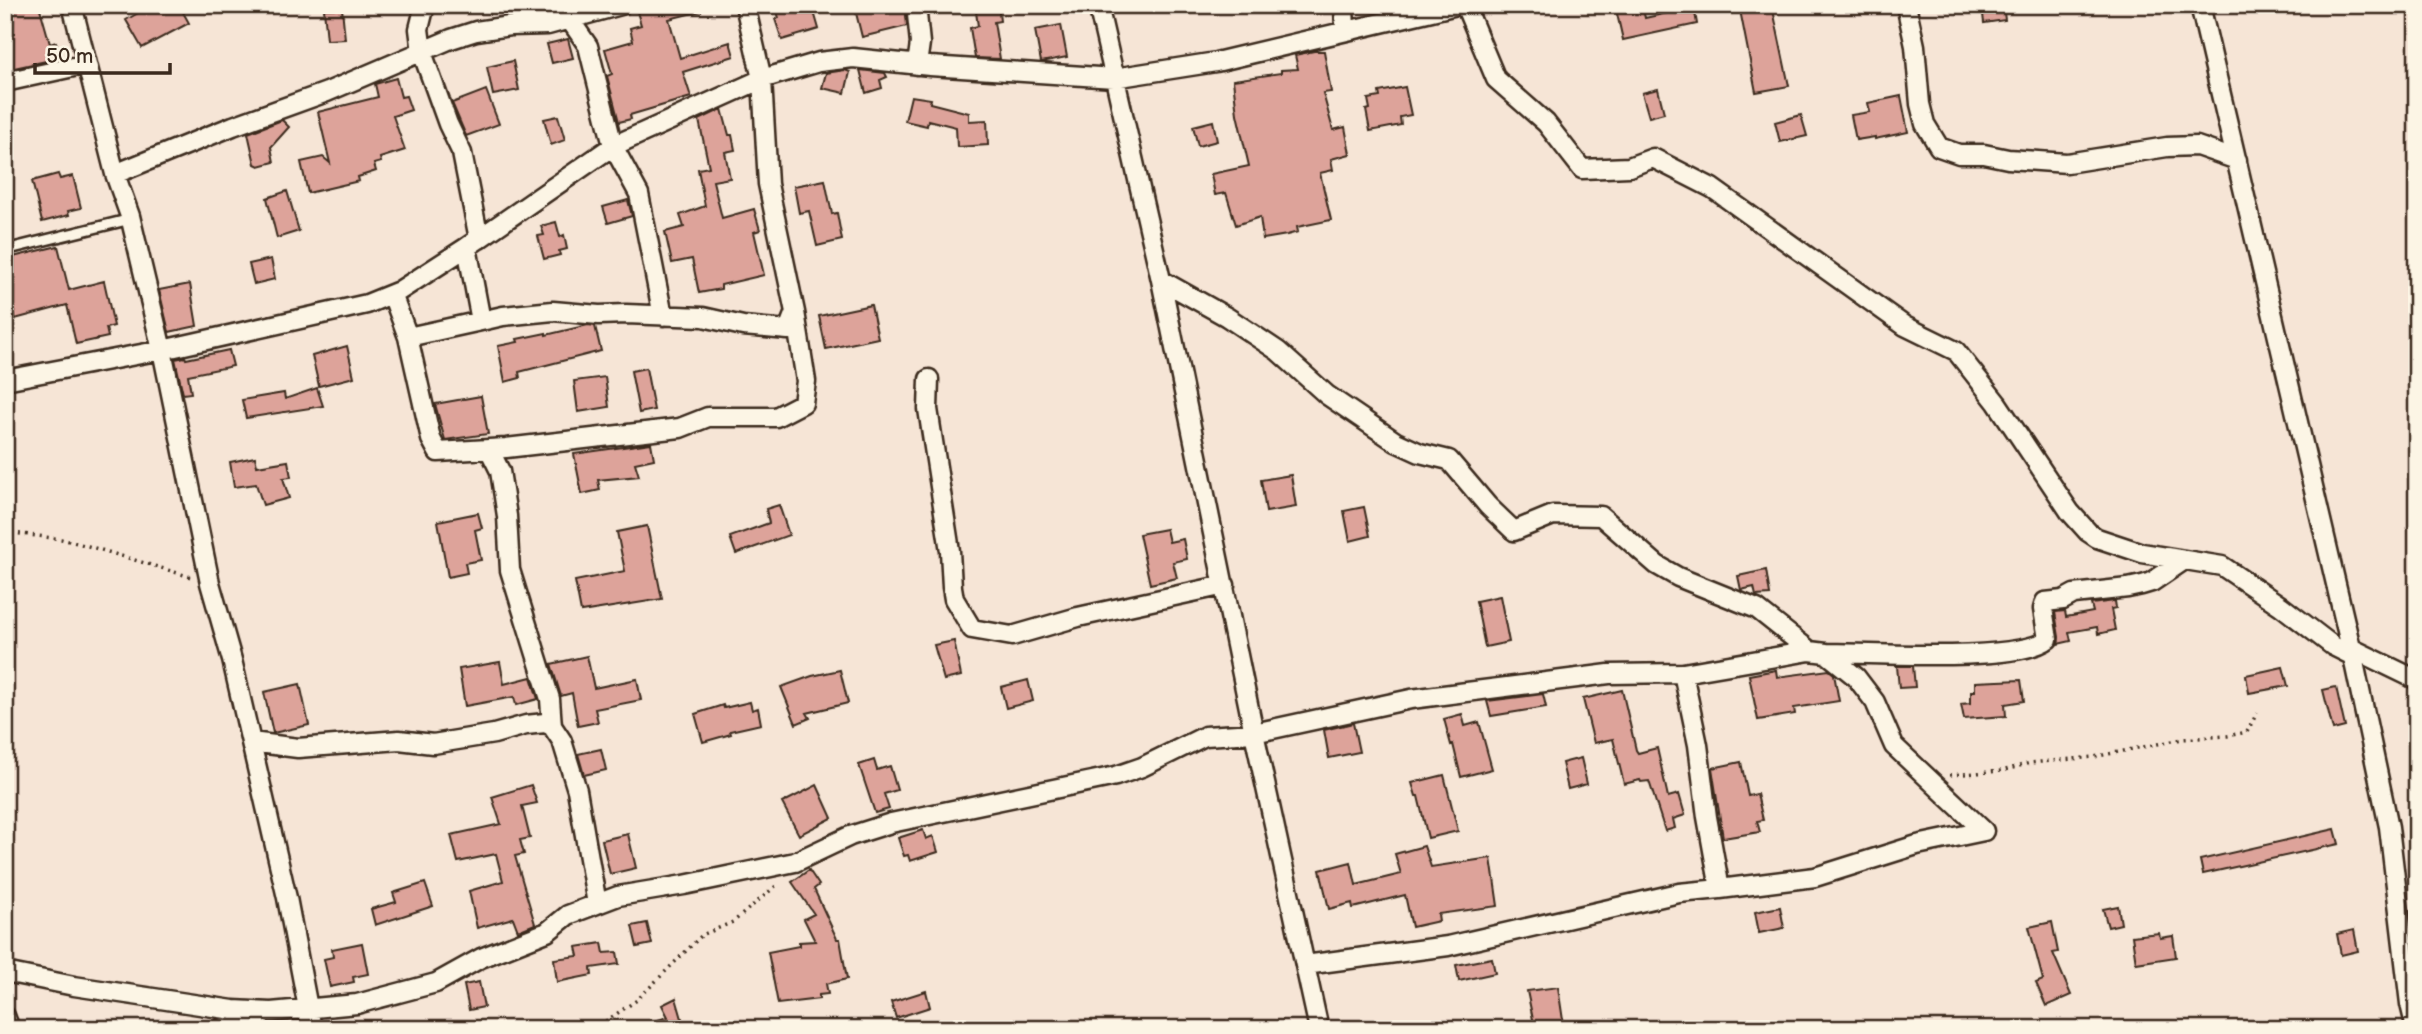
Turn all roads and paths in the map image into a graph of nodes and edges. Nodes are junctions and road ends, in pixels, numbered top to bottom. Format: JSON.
{"nodes":[{"id":1,"x":72,"y":5,"type":"edge"},
{"id":2,"x":425,"y":5,"type":"edge"},
{"id":3,"x":621,"y":5,"type":"edge"},
{"id":4,"x":745,"y":5,"type":"edge"},
{"id":5,"x":916,"y":5,"type":"edge"},
{"id":6,"x":1098,"y":5,"type":"edge"},
{"id":7,"x":1344,"y":5,"type":"edge"},
{"id":8,"x":1457,"y":5,"type":"edge"},
{"id":9,"x":1465,"y":5,"type":"edge"},
{"id":10,"x":1906,"y":5,"type":"edge"},
{"id":11,"x":2200,"y":5,"type":"edge"},
{"id":12,"x":570,"y":20,"type":"junction"},
{"id":13,"x":1345,"y":31,"type":"junction"},
{"id":14,"x":422,"y":52,"type":"junction"},
{"id":15,"x":87,"y":64,"type":"junction"},
{"id":16,"x":917,"y":65,"type":"junction"},
{"id":17,"x":1114,"y":78,"type":"junction"},
{"id":18,"x":762,"y":79,"type":"junction"},
{"id":19,"x":5,"y":82,"type":"edge"},
{"id":20,"x":613,"y":146,"type":"junction"},
{"id":21,"x":2237,"y":160,"type":"junction"},
{"id":22,"x":115,"y":174,"type":"junction"},
{"id":23,"x":131,"y":219,"type":"junction"},
{"id":24,"x":473,"y":243,"type":"junction"},
{"id":25,"x":5,"y":250,"type":"edge"},
{"id":26,"x":1161,"y":280,"type":"junction"},
{"id":27,"x":392,"y":294,"type":"junction"},
{"id":28,"x":795,"y":312,"type":"junction"},
{"id":29,"x":663,"y":316,"type":"junction"},
{"id":30,"x":481,"y":321,"type":"junction"},
{"id":31,"x":408,"y":337,"type":"junction"},
{"id":32,"x":162,"y":350,"type":"junction"},
{"id":33,"x":929,"y":379,"type":"dead end"},
{"id":34,"x":5,"y":380,"type":"edge"},
{"id":35,"x":489,"y":449,"type":"junction"},
{"id":36,"x":5,"y":532,"type":"edge"},
{"id":37,"x":2183,"y":561,"type":"junction"},
{"id":38,"x":210,"y":583,"type":"junction"},
{"id":39,"x":1225,"y":585,"type":"junction"},
{"id":40,"x":1818,"y":652,"type":"junction"},
{"id":41,"x":2352,"y":652,"type":"junction"},
{"id":42,"x":1683,"y":673,"type":"junction"},
{"id":43,"x":2417,"y":680,"type":"edge"},
{"id":44,"x":2257,"y":713,"type":"dead end"},
{"id":45,"x":552,"y":726,"type":"junction"},
{"id":46,"x":1254,"y":733,"type":"junction"},
{"id":47,"x":251,"y":742,"type":"junction"},
{"id":48,"x":1924,"y":774,"type":"junction"},
{"id":49,"x":803,"y":860,"type":"junction"},
{"id":50,"x":1720,"y":889,"type":"junction"},
{"id":51,"x":597,"y":904,"type":"junction"},
{"id":52,"x":1305,"y":965,"type":"junction"},
{"id":53,"x":5,"y":972,"type":"edge"},
{"id":54,"x":307,"y":1010,"type":"junction"},
{"id":55,"x":271,"y":1012,"type":"junction"},
{"id":56,"x":5,"y":1016,"type":"edge"},
{"id":57,"x":10,"y":1029,"type":"edge"},
{"id":58,"x":220,"y":1029,"type":"edge"},
{"id":59,"x":312,"y":1029,"type":"edge"},
{"id":60,"x":594,"y":1029,"type":"edge"},
{"id":61,"x":1319,"y":1029,"type":"edge"},
{"id":62,"x":2416,"y":1029,"type":"edge"}],
"edges":[{"from":1,"to":15,"type":"street"},
{"from":2,"to":14,"type":"street"},
{"from":3,"to":12,"type":"street"},
{"from":4,"to":18,"type":"street"},
{"from":5,"to":16,"type":"street"},
{"from":6,"to":17,"type":"street"},
{"from":7,"to":13,"type":"street"},
{"from":8,"to":13,"type":"street"},
{"from":9,"to":37,"type":"street"},
{"from":10,"to":21,"type":"street"},
{"from":11,"to":21,"type":"street"},
{"from":12,"to":14,"type":"street"},
{"from":12,"to":20,"type":"street"},
{"from":13,"to":17,"type":"street"},
{"from":14,"to":22,"type":"street"},
{"from":14,"to":24,"type":"street"},
{"from":15,"to":19,"type":"street"},
{"from":15,"to":22,"type":"street"},
{"from":16,"to":17,"type":"street"},
{"from":16,"to":18,"type":"street"},
{"from":17,"to":26,"type":"street"},
{"from":18,"to":20,"type":"street"},
{"from":18,"to":28,"type":"street"},
{"from":20,"to":24,"type":"street"},
{"from":20,"to":29,"type":"street"},
{"from":21,"to":41,"type":"street"},
{"from":22,"to":23,"type":"street"},
{"from":23,"to":25,"type":"lane"},
{"from":23,"to":32,"type":"street"},
{"from":24,"to":27,"type":"street"},
{"from":24,"to":30,"type":"street"},
{"from":26,"to":39,"type":"street"},
{"from":26,"to":40,"type":"street"},
{"from":27,"to":31,"type":"street"},
{"from":27,"to":32,"type":"street"},
{"from":28,"to":29,"type":"street"},
{"from":28,"to":35,"type":"street"},
{"from":29,"to":30,"type":"street"},
{"from":30,"to":31,"type":"street"},
{"from":31,"to":35,"type":"street"},
{"from":32,"to":34,"type":"street"},
{"from":32,"to":38,"type":"street"},
{"from":33,"to":39,"type":"street"},
{"from":35,"to":45,"type":"street"},
{"from":36,"to":38,"type":"path"},
{"from":37,"to":40,"type":"street"},
{"from":37,"to":41,"type":"street"},
{"from":38,"to":47,"type":"street"},
{"from":39,"to":46,"type":"street"},
{"from":40,"to":42,"type":"street"},
{"from":40,"to":48,"type":"street"},
{"from":41,"to":43,"type":"street"},
{"from":41,"to":62,"type":"street"},
{"from":42,"to":46,"type":"street"},
{"from":42,"to":50,"type":"street"},
{"from":44,"to":48,"type":"path"},
{"from":45,"to":47,"type":"street"},
{"from":45,"to":51,"type":"street"},
{"from":46,"to":49,"type":"street"},
{"from":46,"to":52,"type":"street"},
{"from":47,"to":54,"type":"street"},
{"from":48,"to":50,"type":"street"},
{"from":49,"to":51,"type":"street"},
{"from":49,"to":60,"type":"path"},
{"from":50,"to":52,"type":"street"},
{"from":51,"to":54,"type":"street"},
{"from":52,"to":61,"type":"street"},
{"from":53,"to":55,"type":"street"},
{"from":54,"to":55,"type":"street"},
{"from":54,"to":59,"type":"street"},
{"from":55,"to":58,"type":"street"},
{"from":56,"to":57,"type":"street"}]}
